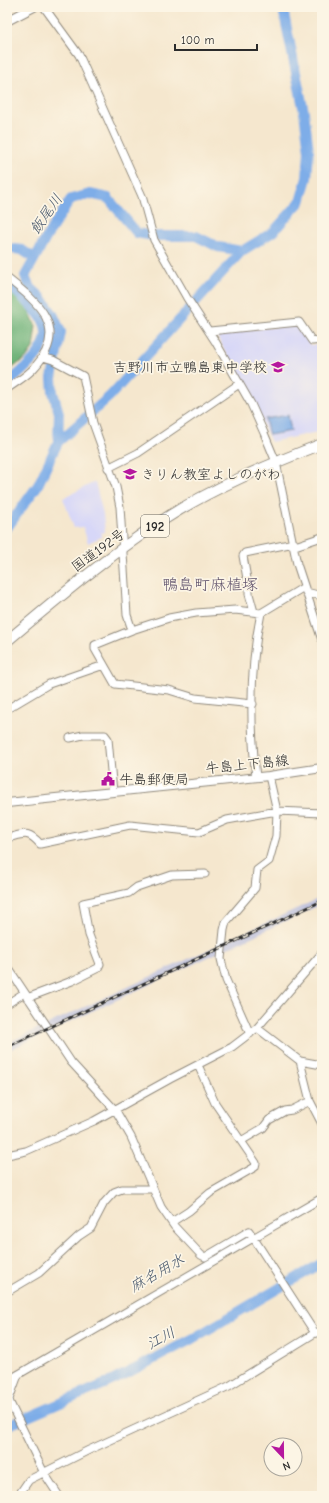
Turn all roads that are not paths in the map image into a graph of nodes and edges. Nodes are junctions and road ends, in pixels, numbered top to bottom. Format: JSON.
{"nodes":[{"id":1,"x":34,"y":7,"type":"edge"},
{"id":2,"x":44,"y":7,"type":"edge"},
{"id":3,"x":7,"y":21,"type":"edge"},
{"id":4,"x":7,"y":278,"type":"edge"},
{"id":5,"x":210,"y":331,"type":"junction"},
{"id":6,"x":322,"y":340,"type":"edge"},
{"id":7,"x":43,"y":357,"type":"junction"},
{"id":8,"x":239,"y":384,"type":"junction"},
{"id":9,"x":7,"y":389,"type":"edge"},
{"id":10,"x":322,"y":444,"type":"edge"},
{"id":11,"x":276,"y":462,"type":"junction"},
{"id":12,"x":108,"y":468,"type":"junction"},
{"id":13,"x":322,"y":537,"type":"edge"},
{"id":14,"x":294,"y":544,"type":"junction"},
{"id":15,"x":123,"y":548,"type":"junction"},
{"id":16,"x":305,"y":589,"type":"junction"},
{"id":17,"x":322,"y":596,"type":"edge"},
{"id":18,"x":258,"y":612,"type":"junction"},
{"id":19,"x":132,"y":630,"type":"junction"},
{"id":20,"x":7,"y":640,"type":"edge"},
{"id":21,"x":322,"y":640,"type":"edge"},
{"id":22,"x":104,"y":665,"type":"junction"},
{"id":23,"x":253,"y":704,"type":"junction"},
{"id":24,"x":7,"y":709,"type":"edge"},
{"id":25,"x":70,"y":738,"type":"dead end"},
{"id":26,"x":322,"y":768,"type":"edge"},
{"id":27,"x":269,"y":776,"type":"junction"},
{"id":28,"x":256,"y":777,"type":"junction"},
{"id":29,"x":113,"y":792,"type":"junction"},
{"id":30,"x":7,"y":803,"type":"edge"},
{"id":31,"x":277,"y":812,"type":"junction"},
{"id":32,"x":322,"y":813,"type":"edge"},
{"id":33,"x":7,"y":838,"type":"edge"},
{"id":34,"x":204,"y":874,"type":"dead end"},
{"id":35,"x":322,"y":954,"type":"edge"},
{"id":36,"x":7,"y":966,"type":"edge"},
{"id":37,"x":26,"y":996,"type":"junction"},
{"id":38,"x":7,"y":1004,"type":"edge"},
{"id":39,"x":257,"y":1028,"type":"junction"},
{"id":40,"x":250,"y":1034,"type":"junction"},
{"id":41,"x":300,"y":1061,"type":"junction"},
{"id":42,"x":198,"y":1065,"type":"junction"},
{"id":43,"x":322,"y":1065,"type":"edge"},
{"id":44,"x":310,"y":1101,"type":"junction"},
{"id":45,"x":116,"y":1111,"type":"junction"},
{"id":46,"x":322,"y":1124,"type":"edge"},
{"id":47,"x":241,"y":1141,"type":"junction"},
{"id":48,"x":7,"y":1156,"type":"edge"},
{"id":49,"x":153,"y":1189,"type":"junction"},
{"id":50,"x":322,"y":1198,"type":"edge"},
{"id":51,"x":172,"y":1222,"type":"junction"},
{"id":52,"x":252,"y":1235,"type":"junction"},
{"id":53,"x":7,"y":1292,"type":"edge"},
{"id":54,"x":318,"y":1333,"type":"edge"},
{"id":55,"x":18,"y":1375,"type":"junction"},
{"id":56,"x":7,"y":1381,"type":"edge"},
{"id":57,"x":44,"y":1473,"type":"junction"},
{"id":58,"x":18,"y":1496,"type":"edge"},
{"id":59,"x":59,"y":1496,"type":"edge"}],
"edges":[{"from":1,"to":3,"type":"main road"},
{"from":2,"to":5,"type":"street"},
{"from":4,"to":7,"type":"street"},
{"from":5,"to":6,"type":"street"},
{"from":5,"to":8,"type":"street"},
{"from":7,"to":9,"type":"street"},
{"from":7,"to":12,"type":"street"},
{"from":8,"to":11,"type":"street"},
{"from":8,"to":12,"type":"street"},
{"from":10,"to":11,"type":"highway","name":"国道192号","number":"192"},
{"from":11,"to":14,"type":"street"},
{"from":11,"to":15,"type":"highway","name":"国道192号","number":"192"},
{"from":12,"to":15,"type":"street"},
{"from":13,"to":14,"type":"street"},
{"from":14,"to":16,"type":"street"},
{"from":14,"to":18,"type":"street"},
{"from":15,"to":19,"type":"street"},
{"from":15,"to":20,"type":"highway","name":"国道192号","number":"192"},
{"from":16,"to":17,"type":"street"},
{"from":16,"to":18,"type":"street"},
{"from":16,"to":21,"type":"street"},
{"from":18,"to":19,"type":"street"},
{"from":18,"to":23,"type":"street"},
{"from":19,"to":22,"type":"street"},
{"from":22,"to":23,"type":"street"},
{"from":22,"to":24,"type":"street"},
{"from":23,"to":28,"type":"street"},
{"from":25,"to":29,"type":"street"},
{"from":26,"to":27,"type":"main road","name":"牛島上下島線"},
{"from":27,"to":28,"type":"main road","name":"牛島上下島線"},
{"from":27,"to":31,"type":"street"},
{"from":28,"to":29,"type":"main road","name":"牛島上下島線"},
{"from":29,"to":30,"type":"main road","name":"牛島上下島線"},
{"from":31,"to":32,"type":"street"},
{"from":31,"to":33,"type":"street"},
{"from":31,"to":40,"type":"street"},
{"from":34,"to":37,"type":"street"},
{"from":35,"to":39,"type":"street"},
{"from":36,"to":37,"type":"street"},
{"from":37,"to":38,"type":"street"},
{"from":37,"to":45,"type":"street"},
{"from":39,"to":40,"type":"street"},
{"from":39,"to":41,"type":"street"},
{"from":40,"to":42,"type":"street"},
{"from":41,"to":43,"type":"street"},
{"from":41,"to":44,"type":"street"},
{"from":42,"to":45,"type":"street"},
{"from":42,"to":47,"type":"street"},
{"from":44,"to":46,"type":"street"},
{"from":44,"to":47,"type":"street"},
{"from":45,"to":48,"type":"street"},
{"from":45,"to":49,"type":"street"},
{"from":47,"to":51,"type":"street"},
{"from":49,"to":51,"type":"street"},
{"from":49,"to":53,"type":"street"},
{"from":50,"to":52,"type":"street"},
{"from":51,"to":52,"type":"street"},
{"from":52,"to":54,"type":"street"},
{"from":52,"to":55,"type":"street"},
{"from":54,"to":57,"type":"street"},
{"from":55,"to":56,"type":"street"},
{"from":55,"to":57,"type":"street"},
{"from":57,"to":58,"type":"street"},
{"from":57,"to":59,"type":"street"}]}
